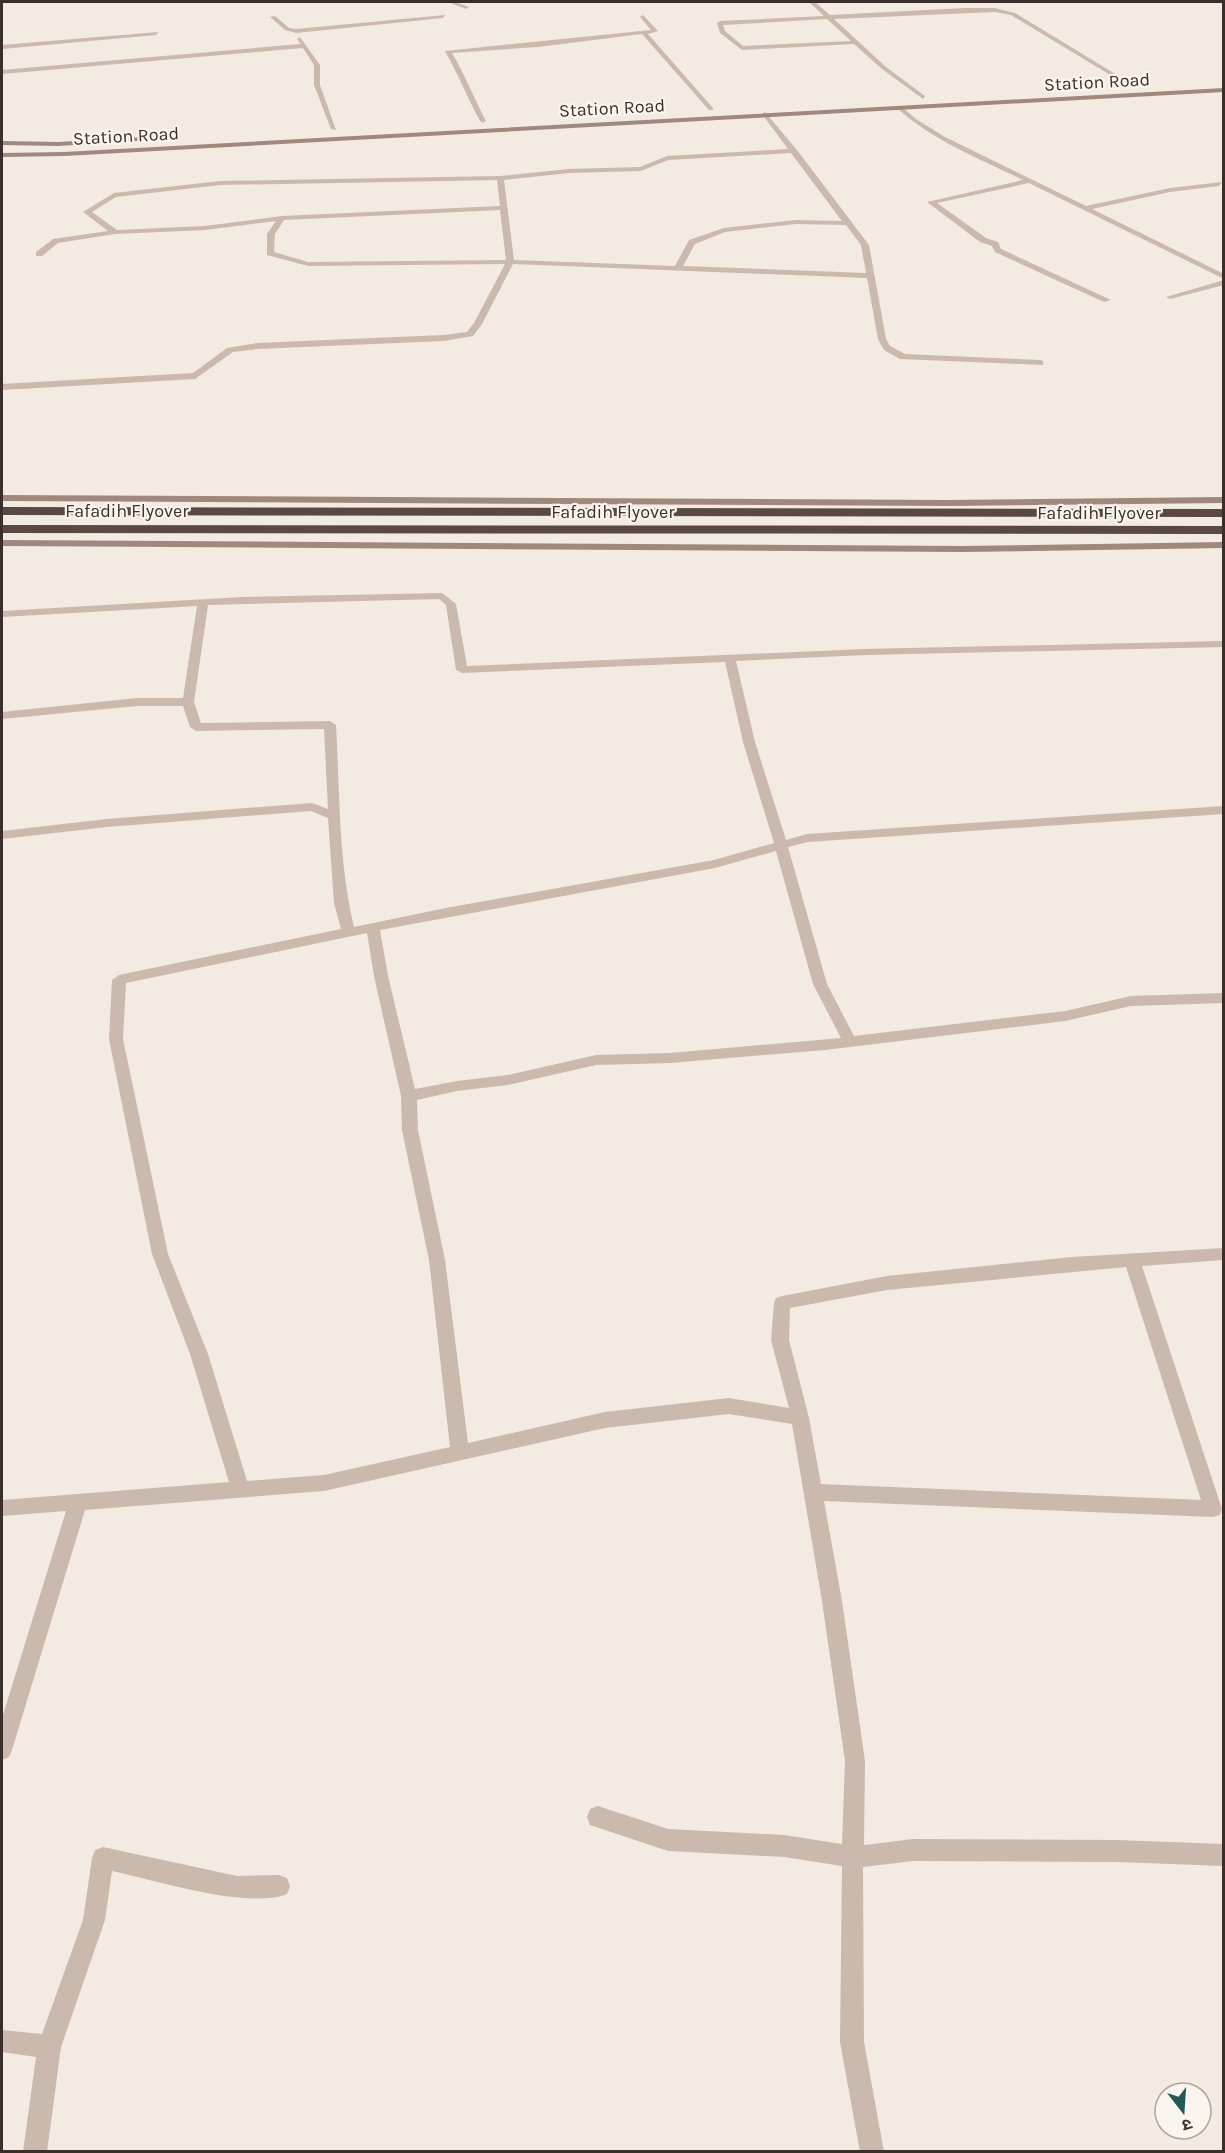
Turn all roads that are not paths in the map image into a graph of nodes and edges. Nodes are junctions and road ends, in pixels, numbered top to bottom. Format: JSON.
{"nodes":[{"id":1,"x":2,"y":2,"type":"edge"},
{"id":2,"x":11,"y":2,"type":"edge"},
{"id":3,"x":451,"y":2,"type":"edge"},
{"id":4,"x":812,"y":2,"type":"edge"},
{"id":5,"x":466,"y":7,"type":"dead end"},
{"id":6,"x":443,"y":16,"type":"dead end"},
{"id":7,"x":273,"y":17,"type":"dead end"},
{"id":8,"x":643,"y":17,"type":"dead end"},
{"id":9,"x":828,"y":17,"type":"junction"},
{"id":10,"x":296,"y":31,"type":"junction"},
{"id":11,"x":156,"y":33,"type":"dead end"},
{"id":12,"x":644,"y":33,"type":"junction"},
{"id":13,"x":857,"y":42,"type":"junction"},
{"id":14,"x":304,"y":46,"type":"junction"},
{"id":15,"x":2,"y":47,"type":"edge"},
{"id":16,"x":2,"y":72,"type":"edge"},
{"id":17,"x":1224,"y":81,"type":"edge"},
{"id":18,"x":1201,"y":83,"type":"dead end"},
{"id":19,"x":1132,"y":86,"type":"junction"},
{"id":20,"x":1143,"y":86,"type":"dead end"},
{"id":21,"x":1120,"y":87,"type":"dead end"},
{"id":22,"x":1224,"y":90,"type":"edge"},
{"id":23,"x":923,"y":97,"type":"junction"},
{"id":24,"x":935,"y":97,"type":"dead end"},
{"id":25,"x":911,"y":98,"type":"dead end"},
{"id":26,"x":758,"y":106,"type":"dead end"},
{"id":27,"x":770,"y":106,"type":"dead end"},
{"id":28,"x":723,"y":108,"type":"dead end"},
{"id":29,"x":900,"y":108,"type":"junction"},
{"id":30,"x":711,"y":109,"type":"junction"},
{"id":31,"x":699,"y":110,"type":"dead end"},
{"id":32,"x":765,"y":114,"type":"junction"},
{"id":33,"x":494,"y":120,"type":"dead end"},
{"id":34,"x":471,"y":121,"type":"dead end"},
{"id":35,"x":483,"y":121,"type":"junction"},
{"id":36,"x":334,"y":129,"type":"junction"},
{"id":37,"x":346,"y":129,"type":"dead end"},
{"id":38,"x":323,"y":130,"type":"dead end"},
{"id":39,"x":173,"y":138,"type":"dead end"},
{"id":40,"x":2,"y":143,"type":"edge"},
{"id":41,"x":795,"y":152,"type":"junction"},
{"id":42,"x":2,"y":155,"type":"edge"},
{"id":43,"x":500,"y":178,"type":"junction"},
{"id":44,"x":1029,"y":181,"type":"junction"},
{"id":45,"x":1219,"y":184,"type":"dead end"},
{"id":46,"x":503,"y":208,"type":"junction"},
{"id":47,"x":1085,"y":208,"type":"junction"},
{"id":48,"x":282,"y":218,"type":"junction"},
{"id":49,"x":848,"y":223,"type":"junction"},
{"id":50,"x":115,"y":232,"type":"junction"},
{"id":51,"x":39,"y":254,"type":"dead end"},
{"id":52,"x":510,"y":262,"type":"junction"},
{"id":53,"x":678,"y":268,"type":"junction"},
{"id":54,"x":870,"y":276,"type":"junction"},
{"id":55,"x":1224,"y":277,"type":"edge"},
{"id":56,"x":1224,"y":282,"type":"edge"},
{"id":57,"x":1170,"y":297,"type":"dead end"},
{"id":58,"x":1107,"y":300,"type":"dead end"},
{"id":59,"x":1040,"y":363,"type":"dead end"},
{"id":60,"x":2,"y":387,"type":"edge"},
{"id":61,"x":2,"y":498,"type":"edge"},
{"id":62,"x":1224,"y":501,"type":"edge"},
{"id":63,"x":2,"y":511,"type":"edge"},
{"id":64,"x":1224,"y":513,"type":"edge"},
{"id":65,"x":2,"y":529,"type":"edge"},
{"id":66,"x":1224,"y":530,"type":"edge"},
{"id":67,"x":2,"y":543,"type":"edge"},
{"id":68,"x":1224,"y":545,"type":"edge"},
{"id":69,"x":203,"y":602,"type":"junction"},
{"id":70,"x":2,"y":614,"type":"edge"},
{"id":71,"x":1224,"y":644,"type":"edge"},
{"id":72,"x":730,"y":659,"type":"junction"},
{"id":73,"x":188,"y":702,"type":"junction"},
{"id":74,"x":2,"y":716,"type":"edge"},
{"id":75,"x":1224,"y":810,"type":"edge"},
{"id":76,"x":335,"y":816,"type":"junction"},
{"id":77,"x":2,"y":835,"type":"edge"},
{"id":78,"x":779,"y":846,"type":"junction"},
{"id":79,"x":373,"y":927,"type":"junction"},
{"id":80,"x":348,"y":932,"type":"junction"},
{"id":81,"x":1224,"y":998,"type":"edge"},
{"id":82,"x":850,"y":1042,"type":"junction"},
{"id":83,"x":409,"y":1096,"type":"junction"},
{"id":84,"x":1224,"y":1254,"type":"edge"},
{"id":85,"x":1132,"y":1260,"type":"junction"},
{"id":86,"x":800,"y":1418,"type":"junction"},
{"id":87,"x":460,"y":1453,"type":"junction"},
{"id":88,"x":241,"y":1490,"type":"junction"},
{"id":89,"x":813,"y":1492,"type":"junction"},
{"id":90,"x":78,"y":1503,"type":"junction"},
{"id":91,"x":2,"y":1508,"type":"edge"},
{"id":92,"x":2,"y":1750,"type":"edge"},
{"id":93,"x":598,"y":1817,"type":"dead end"},
{"id":94,"x":1224,"y":1855,"type":"edge"},
{"id":95,"x":853,"y":1857,"type":"junction"},
{"id":96,"x":279,"y":1886,"type":"dead end"},
{"id":97,"x":2,"y":2042,"type":"edge"},
{"id":98,"x":49,"y":2047,"type":"junction"},
{"id":99,"x":35,"y":2151,"type":"edge"},
{"id":100,"x":872,"y":2151,"type":"edge"}],
"edges":[{"from":1,"to":2,"type":"street"},
{"from":3,"to":5,"type":"street"},
{"from":4,"to":9,"type":"street"},
{"from":6,"to":10,"type":"street"},
{"from":7,"to":10,"type":"street"},
{"from":8,"to":12,"type":"street"},
{"from":9,"to":13,"type":"street"},
{"from":9,"to":13,"type":"street"},
{"from":9,"to":19,"type":"street"},
{"from":10,"to":14,"type":"street"},
{"from":11,"to":15,"type":"street"},
{"from":12,"to":30,"type":"street"},
{"from":12,"to":35,"type":"street"},
{"from":13,"to":23,"type":"street"},
{"from":14,"to":16,"type":"street"},
{"from":14,"to":36,"type":"street"},
{"from":17,"to":18,"type":"street"},
{"from":19,"to":20,"type":"street","name":"Station Road"},
{"from":19,"to":21,"type":"street","name":"Station Road"},
{"from":22,"to":29,"type":"street","name":"Station Road"},
{"from":23,"to":24,"type":"street"},
{"from":23,"to":25,"type":"street"},
{"from":26,"to":27,"type":"street"},
{"from":28,"to":30,"type":"street"},
{"from":29,"to":32,"type":"street","name":"Station Road"},
{"from":29,"to":44,"type":"street"},
{"from":30,"to":31,"type":"street"},
{"from":32,"to":41,"type":"street"},
{"from":32,"to":42,"type":"street","name":"Station Road"},
{"from":33,"to":35,"type":"street"},
{"from":34,"to":35,"type":"street"},
{"from":36,"to":37,"type":"street"},
{"from":36,"to":38,"type":"street"},
{"from":39,"to":40,"type":"street","name":"Station Road"},
{"from":41,"to":43,"type":"street"},
{"from":41,"to":49,"type":"street"},
{"from":43,"to":46,"type":"street"},
{"from":43,"to":50,"type":"street"},
{"from":44,"to":47,"type":"street"},
{"from":44,"to":58,"type":"street"},
{"from":45,"to":47,"type":"street"},
{"from":46,"to":48,"type":"street"},
{"from":46,"to":52,"type":"street"},
{"from":47,"to":55,"type":"street"},
{"from":48,"to":50,"type":"street"},
{"from":48,"to":52,"type":"street"},
{"from":49,"to":53,"type":"street"},
{"from":49,"to":54,"type":"street"},
{"from":50,"to":51,"type":"street"},
{"from":52,"to":53,"type":"street"},
{"from":52,"to":60,"type":"street"},
{"from":53,"to":54,"type":"street"},
{"from":54,"to":59,"type":"street"},
{"from":56,"to":57,"type":"street"},
{"from":61,"to":62,"type":"street"},
{"from":63,"to":64,"type":"highway","name":"Fafadih Flyover"},
{"from":65,"to":66,"type":"highway","name":"Fafadih Flyover"},
{"from":67,"to":68,"type":"street"},
{"from":69,"to":70,"type":"street"},
{"from":69,"to":72,"type":"street"},
{"from":69,"to":73,"type":"street"},
{"from":71,"to":72,"type":"street"},
{"from":72,"to":78,"type":"street"},
{"from":73,"to":74,"type":"street"},
{"from":73,"to":76,"type":"street"},
{"from":75,"to":78,"type":"street"},
{"from":76,"to":77,"type":"street"},
{"from":76,"to":80,"type":"street"},
{"from":78,"to":79,"type":"street"},
{"from":78,"to":82,"type":"street"},
{"from":79,"to":80,"type":"street"},
{"from":79,"to":83,"type":"street"},
{"from":80,"to":88,"type":"street"},
{"from":81,"to":82,"type":"street"},
{"from":82,"to":83,"type":"street"},
{"from":83,"to":87,"type":"street"},
{"from":84,"to":85,"type":"street"},
{"from":85,"to":86,"type":"street"},
{"from":85,"to":89,"type":"street"},
{"from":86,"to":87,"type":"street"},
{"from":86,"to":89,"type":"street"},
{"from":87,"to":88,"type":"street"},
{"from":88,"to":90,"type":"street"},
{"from":89,"to":95,"type":"street"},
{"from":90,"to":91,"type":"street"},
{"from":90,"to":92,"type":"street"},
{"from":93,"to":95,"type":"street"},
{"from":94,"to":95,"type":"street"},
{"from":95,"to":100,"type":"street"},
{"from":96,"to":98,"type":"street"},
{"from":97,"to":98,"type":"street"},
{"from":98,"to":99,"type":"street"}]}
